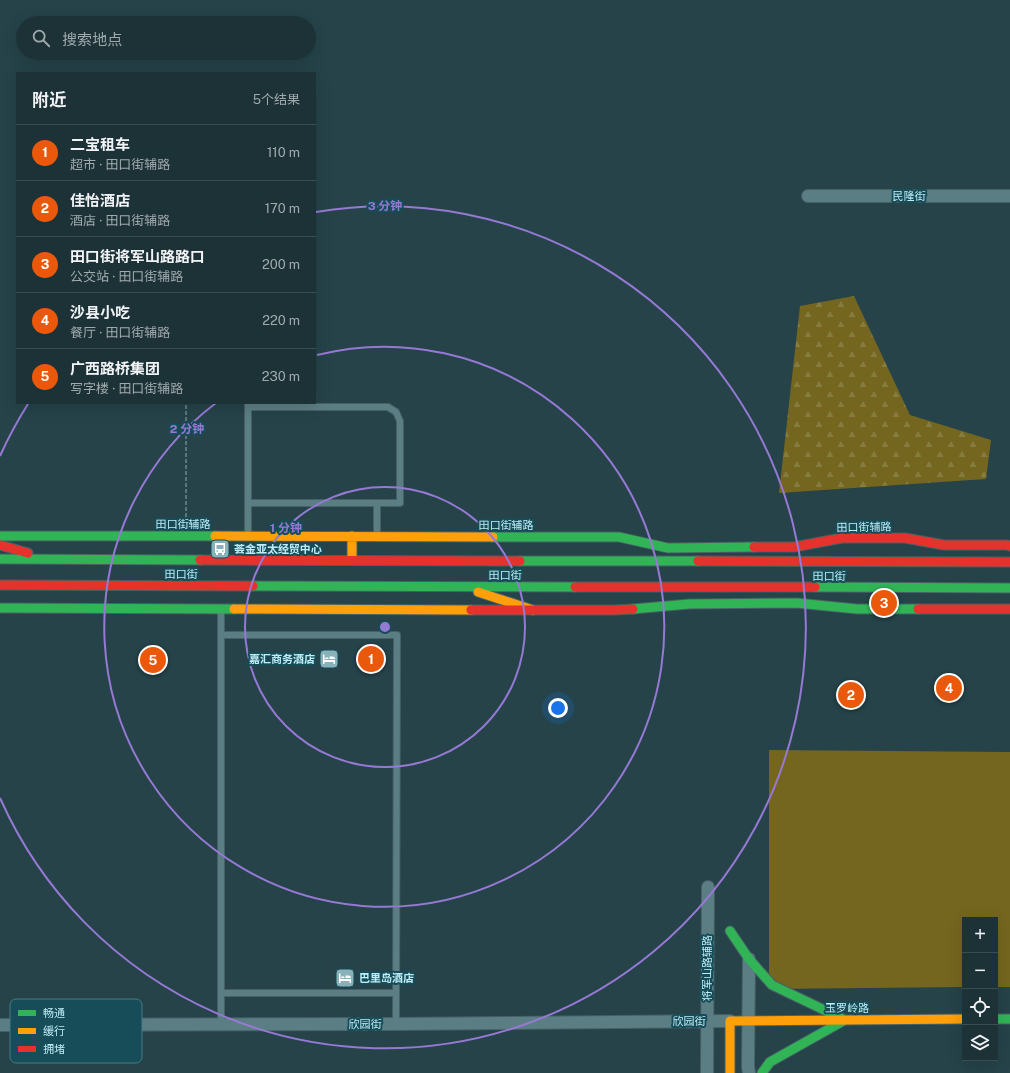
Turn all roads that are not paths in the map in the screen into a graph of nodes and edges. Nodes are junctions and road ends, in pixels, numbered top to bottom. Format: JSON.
{"nodes":[{"id":1,"x":808,"y":196,"type":"dead end"},
{"id":2,"x":1010,"y":196,"type":"edge"},
{"id":3,"x":248,"y":405,"type":"edge"},
{"id":4,"x":248,"y":503,"type":"junction"},
{"id":5,"x":377,"y":503,"type":"junction"},
{"id":6,"x":0,"y":536,"type":"edge"},
{"id":7,"x":248,"y":536,"type":"junction"},
{"id":8,"x":352,"y":536,"type":"junction"},
{"id":9,"x":377,"y":536,"type":"junction"},
{"id":10,"x":0,"y":545,"type":"edge"},
{"id":11,"x":1010,"y":546,"type":"edge"},
{"id":12,"x":0,"y":559,"type":"edge"},
{"id":13,"x":49,"y":559,"type":"junction"},
{"id":14,"x":352,"y":560,"type":"junction"},
{"id":15,"x":1010,"y":562,"type":"edge"},
{"id":16,"x":0,"y":586,"type":"edge"},
{"id":17,"x":462,"y":587,"type":"junction"},
{"id":18,"x":1010,"y":588,"type":"edge"},
{"id":19,"x":0,"y":608,"type":"edge"},
{"id":20,"x":222,"y":609,"type":"junction"},
{"id":21,"x":1010,"y":609,"type":"edge"},
{"id":22,"x":533,"y":610,"type":"junction"},
{"id":23,"x":222,"y":634,"type":"junction"},
{"id":24,"x":708,"y":887,"type":"dead end"},
{"id":25,"x":730,"y":931,"type":"dead end"},
{"id":26,"x":749,"y":959,"type":"junction"},
{"id":27,"x":221,"y":993,"type":"junction"},
{"id":28,"x":396,"y":993,"type":"junction"},
{"id":29,"x":962,"y":1019,"type":"edge"},
{"id":30,"x":998,"y":1019,"type":"edge"},
{"id":31,"x":1010,"y":1019,"type":"edge"},
{"id":32,"x":844,"y":1020,"type":"junction"},
{"id":33,"x":707,"y":1021,"type":"junction"},
{"id":34,"x":730,"y":1021,"type":"junction"},
{"id":35,"x":748,"y":1021,"type":"junction"},
{"id":36,"x":142,"y":1024,"type":"edge"},
{"id":37,"x":221,"y":1024,"type":"junction"},
{"id":38,"x":396,"y":1024,"type":"junction"},
{"id":39,"x":0,"y":1025,"type":"edge"},
{"id":40,"x":10,"y":1025,"type":"edge"},
{"id":41,"x":707,"y":1073,"type":"edge"},
{"id":42,"x":730,"y":1073,"type":"edge"},
{"id":43,"x":749,"y":1073,"type":"edge"},
{"id":44,"x":762,"y":1073,"type":"edge"}],
"edges":[{"from":1,"to":2,"type":"street","name":"民隆街"},
{"from":3,"to":4,"type":"lane"},
{"from":3,"to":5,"type":"lane"},
{"from":4,"to":5,"type":"lane"},
{"from":4,"to":7,"type":"lane"},
{"from":5,"to":9,"type":"lane"},
{"from":6,"to":7,"type":"street","name":"田口街辅路"},
{"from":7,"to":8,"type":"street","name":"田口街辅路"},
{"from":8,"to":9,"type":"street","name":"田口街辅路"},
{"from":8,"to":14,"type":"street"},
{"from":9,"to":11,"type":"street","name":"田口街辅路"},
{"from":10,"to":13,"type":"street"},
{"from":12,"to":13,"type":"street","name":"田口街"},
{"from":13,"to":14,"type":"street","name":"田口街"},
{"from":14,"to":15,"type":"street","name":"田口街"},
{"from":16,"to":17,"type":"street","name":"田口街"},
{"from":17,"to":18,"type":"street","name":"田口街"},
{"from":17,"to":22,"type":"street"},
{"from":19,"to":20,"type":"street"},
{"from":20,"to":22,"type":"street"},
{"from":20,"to":23,"type":"lane"},
{"from":21,"to":22,"type":"street"},
{"from":23,"to":27,"type":"lane"},
{"from":23,"to":28,"type":"lane"},
{"from":24,"to":33,"type":"street","name":"将军山路辅路"},
{"from":25,"to":26,"type":"street"},
{"from":26,"to":32,"type":"street"},
{"from":26,"to":35,"type":"street"},
{"from":27,"to":28,"type":"lane"},
{"from":27,"to":37,"type":"lane"},
{"from":28,"to":38,"type":"lane"},
{"from":29,"to":32,"type":"street","name":"玉罗岭路"},
{"from":30,"to":31,"type":"street"},
{"from":32,"to":35,"type":"street","name":"玉罗岭路"},
{"from":32,"to":44,"type":"street"},
{"from":33,"to":34,"type":"street","name":"欣园街"},
{"from":33,"to":38,"type":"street","name":"欣园街"},
{"from":33,"to":41,"type":"street","name":"将军山路辅路"},
{"from":34,"to":35,"type":"street","name":"玉罗岭路"},
{"from":34,"to":42,"type":"street"},
{"from":35,"to":43,"type":"street"},
{"from":36,"to":37,"type":"street","name":"欣园街"},
{"from":37,"to":38,"type":"street","name":"欣园街"},
{"from":39,"to":40,"type":"street","name":"欣园街"}]}
